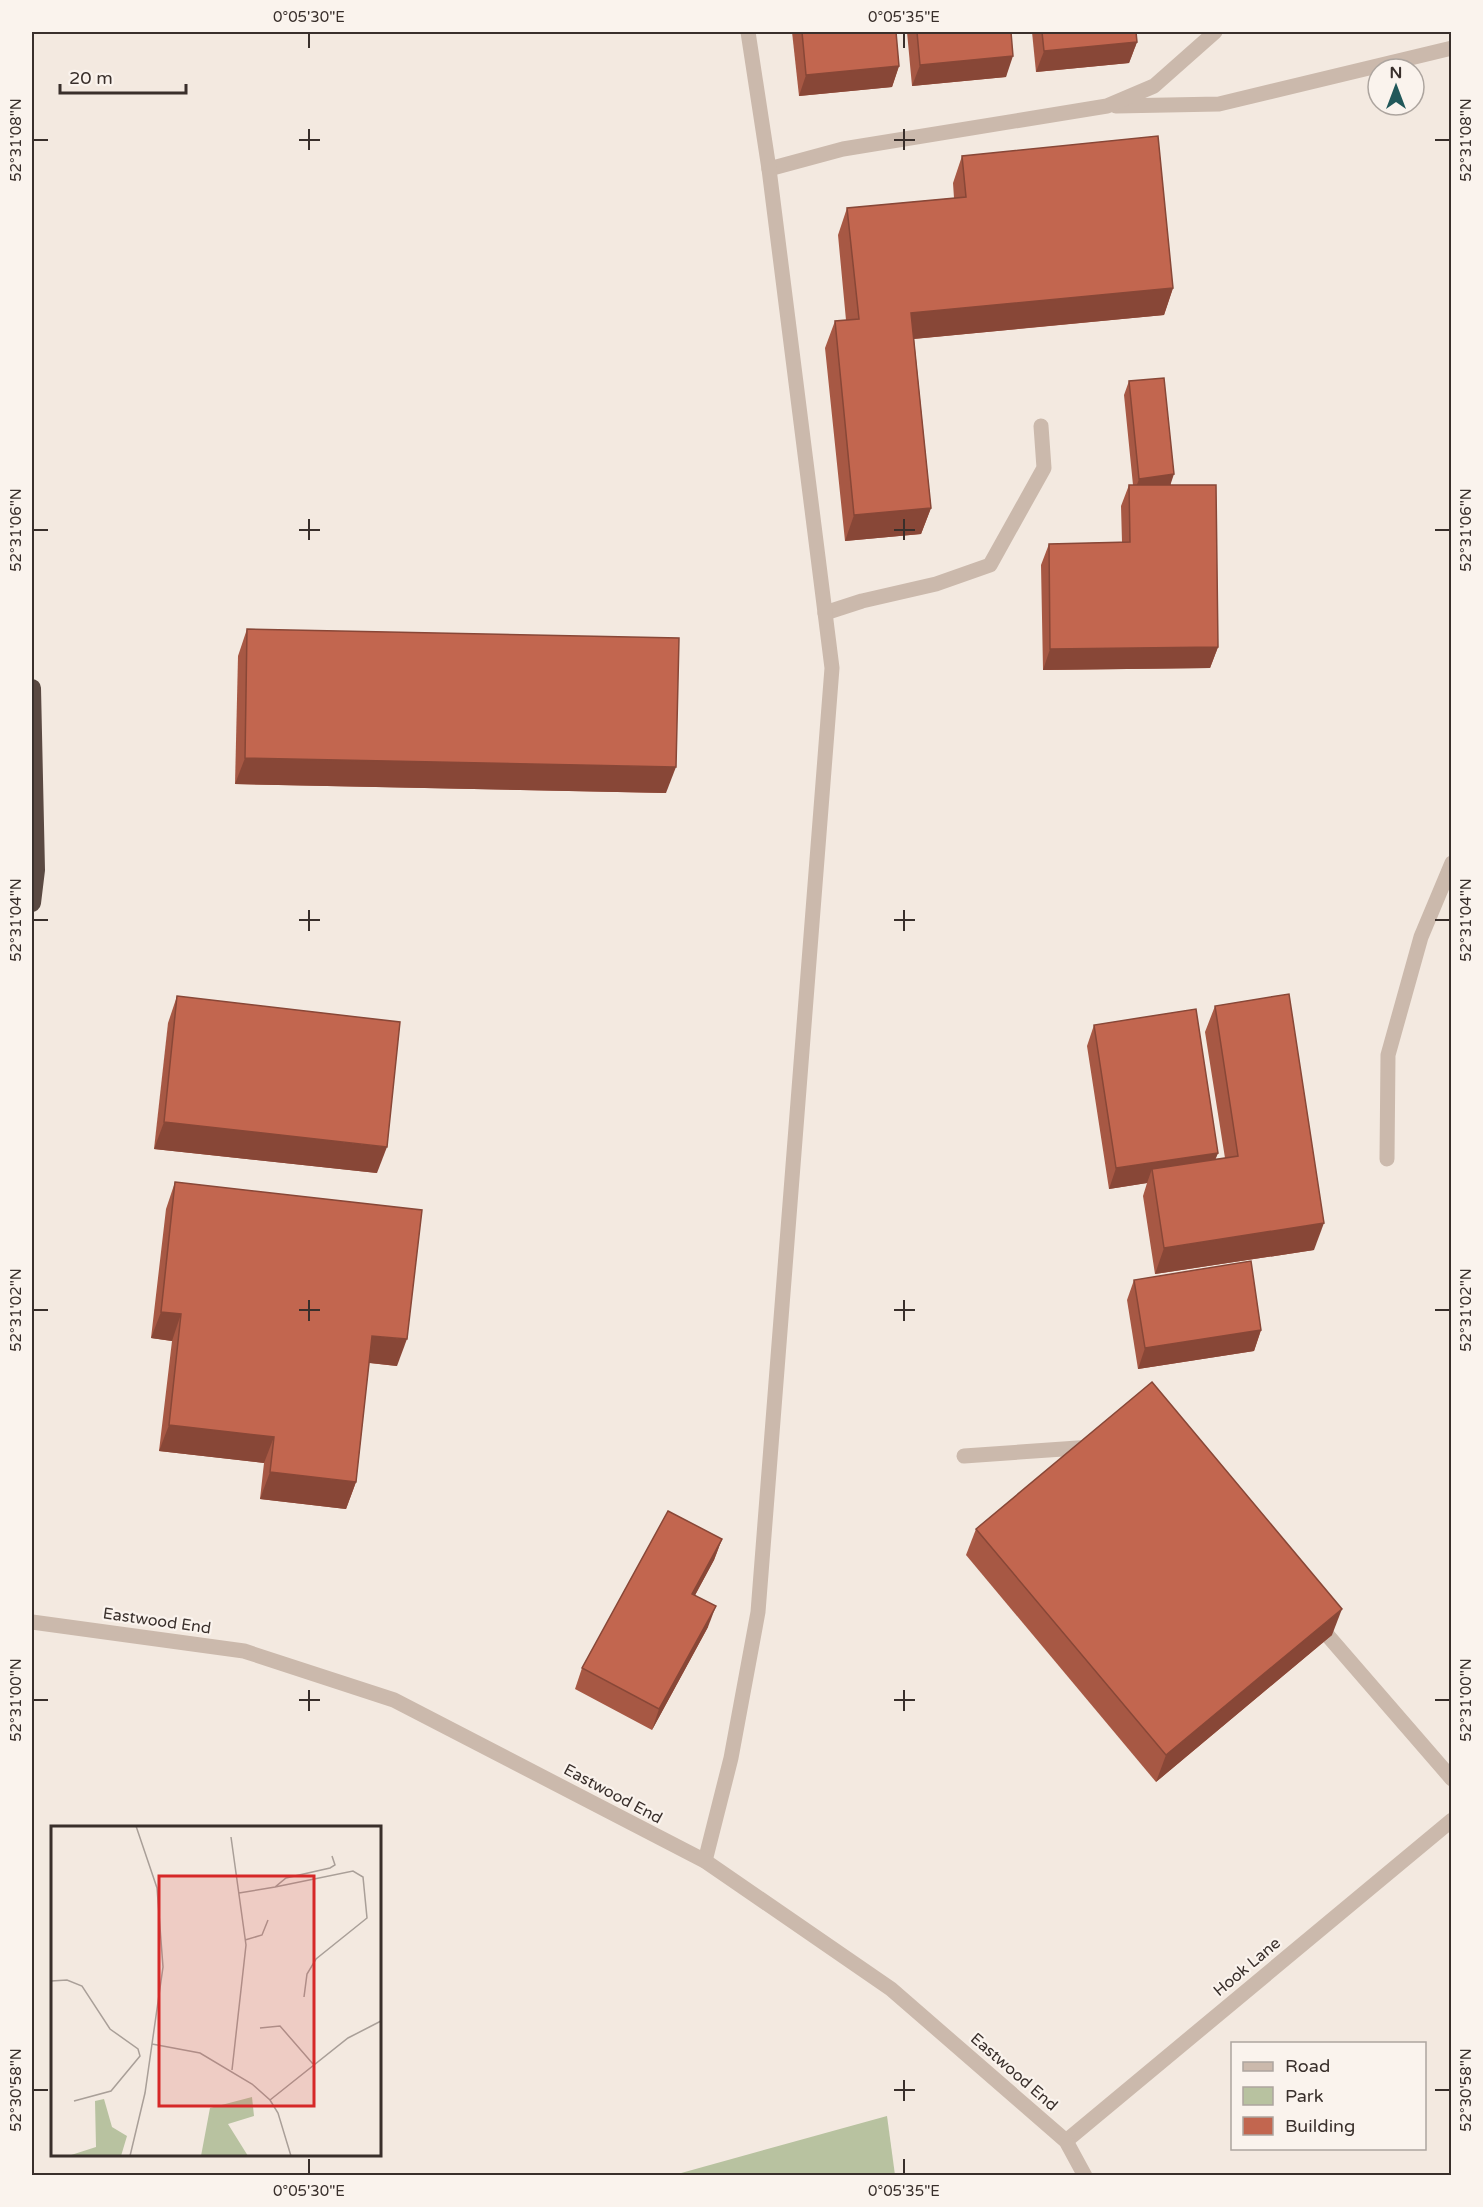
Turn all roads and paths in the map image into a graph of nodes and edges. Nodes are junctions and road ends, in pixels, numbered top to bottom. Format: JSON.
{"nodes":[{"id":1,"x":748,"y":32,"type":"edge"},
{"id":2,"x":1215,"y":32,"type":"edge"},
{"id":3,"x":1452,"y":48,"type":"edge"},
{"id":4,"x":1107,"y":106,"type":"junction"},
{"id":5,"x":769,"y":169,"type":"junction"},
{"id":6,"x":1041,"y":426,"type":"dead end"},
{"id":7,"x":825,"y":613,"type":"junction"},
{"id":8,"x":32,"y":688,"type":"edge"},
{"id":9,"x":1452,"y":862,"type":"edge"},
{"id":10,"x":32,"y":903,"type":"edge"},
{"id":11,"x":1387,"y":1159,"type":"dead end"},
{"id":12,"x":1103,"y":1446,"type":"edge"},
{"id":13,"x":964,"y":1456,"type":"dead end"},
{"id":14,"x":1306,"y":1611,"type":"edge"},
{"id":15,"x":32,"y":1622,"type":"edge"},
{"id":16,"x":1452,"y":1779,"type":"edge"},
{"id":17,"x":1452,"y":1820,"type":"edge"},
{"id":18,"x":705,"y":1862,"type":"junction"},
{"id":19,"x":1066,"y":2141,"type":"junction"},
{"id":20,"x":1085,"y":2175,"type":"edge"}],
"edges":[{"from":1,"to":5,"type":"street"},
{"from":2,"to":4,"type":"street"},
{"from":3,"to":4,"type":"street"},
{"from":4,"to":5,"type":"street"},
{"from":5,"to":7,"type":"street"},
{"from":6,"to":7,"type":"street"},
{"from":7,"to":18,"type":"street"},
{"from":8,"to":10,"type":"highway"},
{"from":9,"to":11,"type":"street"},
{"from":12,"to":13,"type":"street"},
{"from":14,"to":16,"type":"street"},
{"from":15,"to":18,"type":"street","name":"Eastwood End"},
{"from":17,"to":19,"type":"street","name":"Hook Lane"},
{"from":18,"to":19,"type":"street","name":"Eastwood End"},
{"from":19,"to":20,"type":"street","name":"Eastwood End"}]}
